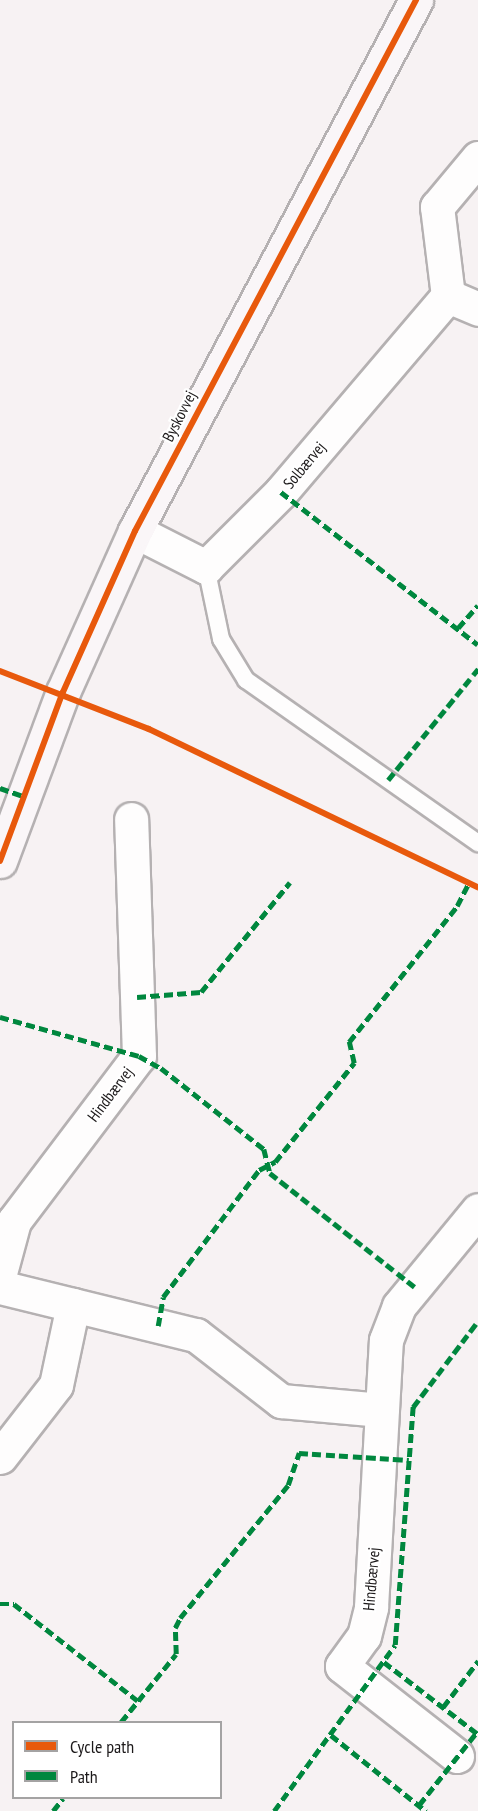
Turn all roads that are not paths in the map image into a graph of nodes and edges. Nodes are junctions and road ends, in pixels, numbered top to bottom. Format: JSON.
{"nodes":[{"id":1,"x":416,"y":0,"type":"edge"},
{"id":2,"x":478,"y":158,"type":"edge"},
{"id":3,"x":448,"y":296,"type":"junction"},
{"id":4,"x":478,"y":309,"type":"edge"},
{"id":5,"x":135,"y":531,"type":"junction"},
{"id":6,"x":206,"y":567,"type":"junction"},
{"id":7,"x":131,"y":819,"type":"dead end"},
{"id":8,"x":478,"y":843,"type":"edge"},
{"id":9,"x":0,"y":861,"type":"edge"},
{"id":10,"x":478,"y":1210,"type":"edge"},
{"id":11,"x":0,"y":1273,"type":"edge"},
{"id":12,"x":0,"y":1287,"type":"edge"},
{"id":13,"x":73,"y":1305,"type":"junction"},
{"id":14,"x":381,"y":1410,"type":"junction"},
{"id":15,"x":0,"y":1457,"type":"edge"},
{"id":16,"x":457,"y":1756,"type":"dead end"}],
"edges":[{"from":1,"to":5,"type":"main road","name":"Byskovvej"},
{"from":2,"to":3,"type":"street"},
{"from":3,"to":4,"type":"street"},
{"from":3,"to":6,"type":"street","name":"Solbærvej"},
{"from":5,"to":6,"type":"street"},
{"from":5,"to":9,"type":"main road","name":"Byskovvej"},
{"from":6,"to":8,"type":"lane"},
{"from":7,"to":11,"type":"street","name":"Hindbærvej"},
{"from":10,"to":14,"type":"street","name":"Hindbærvej"},
{"from":12,"to":13,"type":"street"},
{"from":13,"to":14,"type":"street"},
{"from":13,"to":15,"type":"street"},
{"from":14,"to":16,"type":"street","name":"Hindbærvej"}]}
